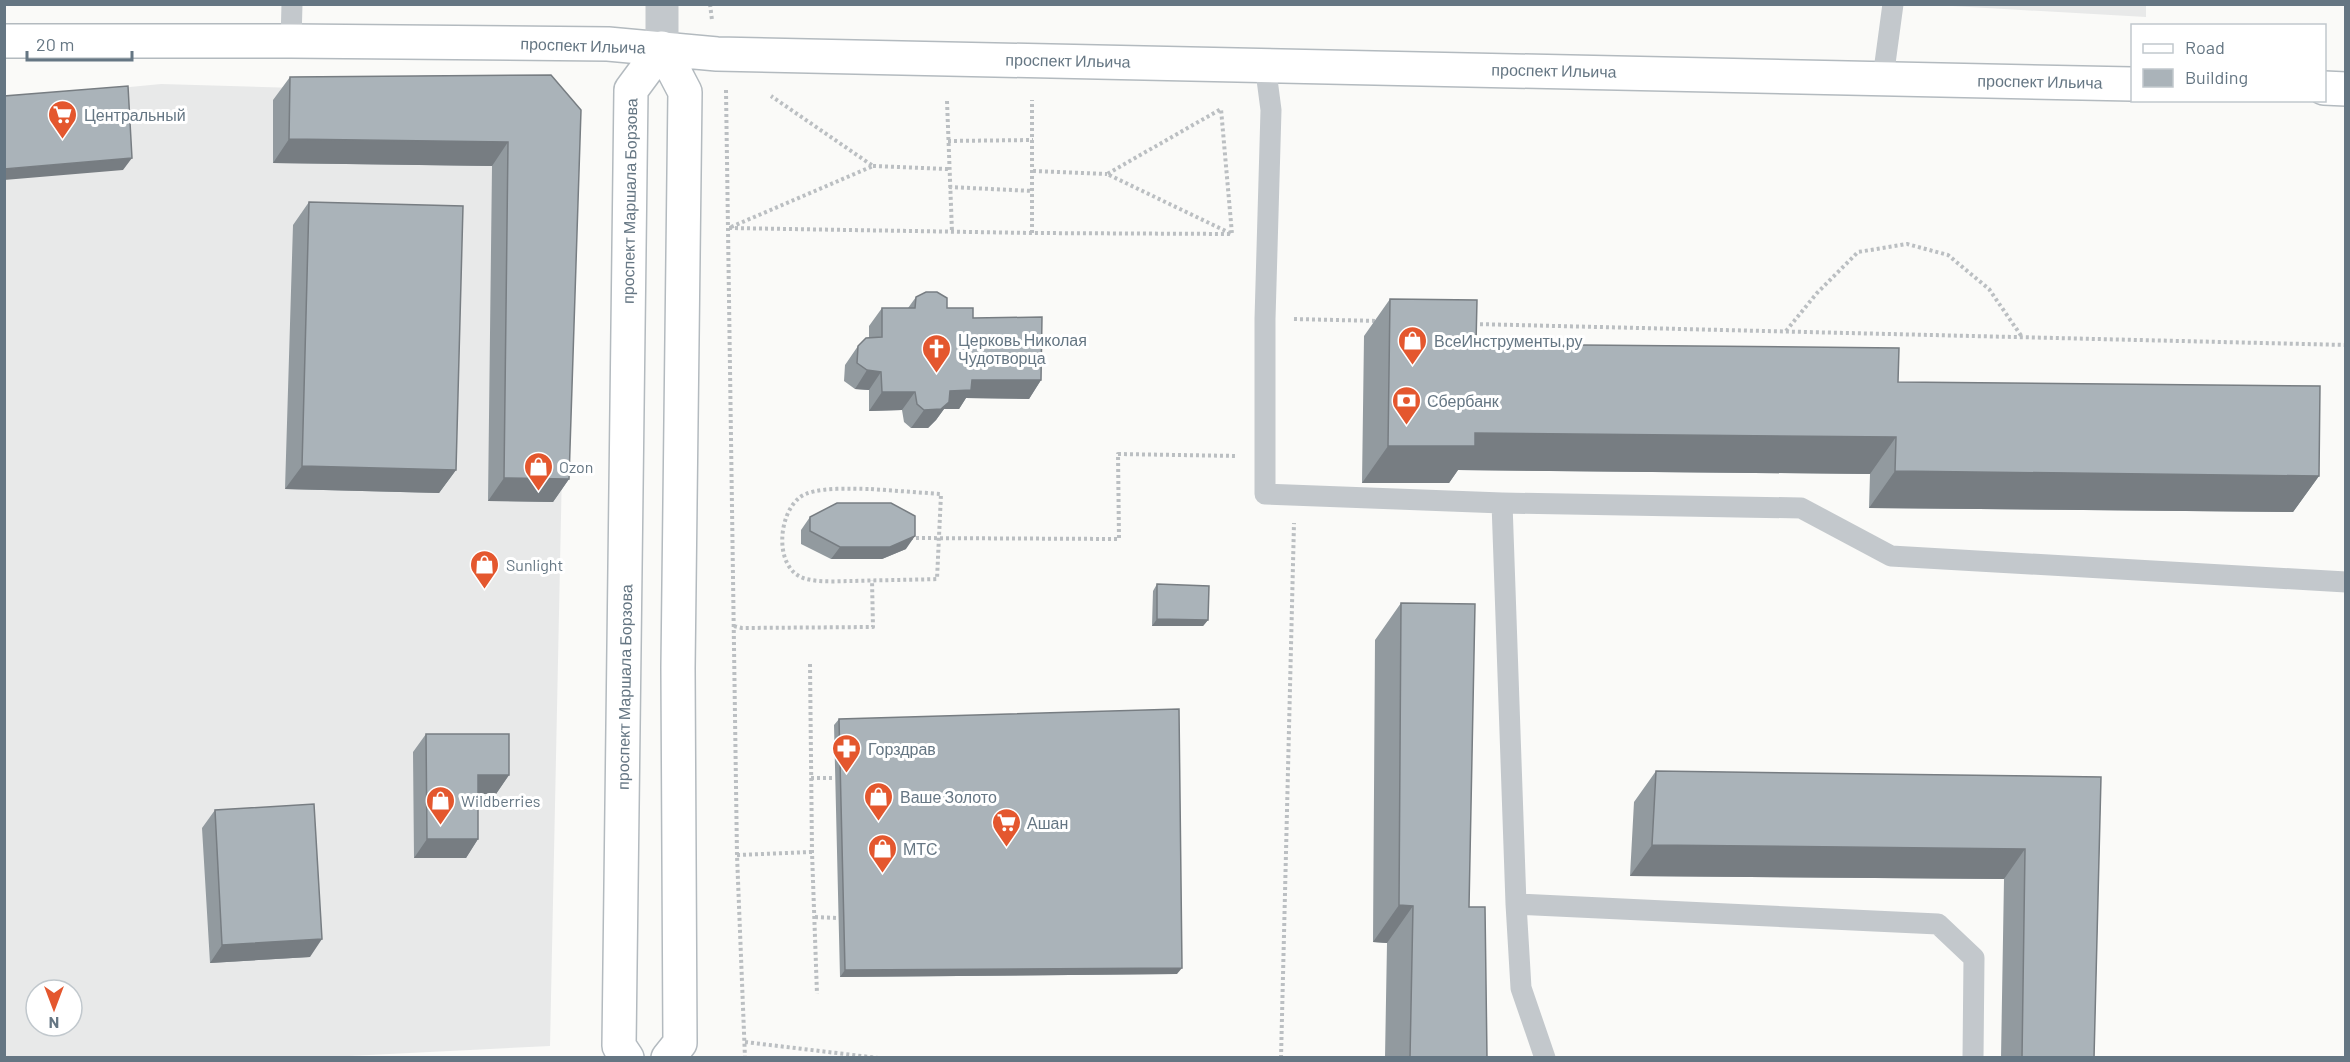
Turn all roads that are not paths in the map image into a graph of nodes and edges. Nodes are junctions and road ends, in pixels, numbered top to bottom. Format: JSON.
{"nodes":[{"id":1,"x":292,"y":4,"type":"edge"},
{"id":2,"x":662,"y":4,"type":"edge"},
{"id":3,"x":1893,"y":4,"type":"edge"},
{"id":4,"x":4,"y":41,"type":"edge"},
{"id":5,"x":291,"y":41,"type":"junction"},
{"id":6,"x":662,"y":48,"type":"junction"},
{"id":7,"x":1265,"y":64,"type":"junction"},
{"id":8,"x":1883,"y":78,"type":"junction"},
{"id":9,"x":2131,"y":84,"type":"edge"},
{"id":10,"x":2326,"y":88,"type":"edge"},
{"id":11,"x":2346,"y":89,"type":"edge"},
{"id":12,"x":1502,"y":502,"type":"junction"},
{"id":13,"x":2346,"y":582,"type":"edge"},
{"id":14,"x":1516,"y":904,"type":"junction"},
{"id":15,"x":627,"y":1058,"type":"edge"},
{"id":16,"x":668,"y":1058,"type":"edge"},
{"id":17,"x":1545,"y":1058,"type":"edge"},
{"id":18,"x":1973,"y":1058,"type":"edge"}],
"edges":[{"from":1,"to":5,"type":"lane"},
{"from":2,"to":6,"type":"street"},
{"from":3,"to":8,"type":"lane"},
{"from":4,"to":5,"type":"street","name":"проспект Ильича"},
{"from":5,"to":6,"type":"street","name":"проспект Ильича"},
{"from":6,"to":7,"type":"street","name":"проспект Ильича"},
{"from":6,"to":15,"type":"street","name":"проспект Маршала Борзова"},
{"from":6,"to":16,"type":"street"},
{"from":7,"to":8,"type":"street","name":"проспект Ильича"},
{"from":7,"to":12,"type":"lane"},
{"from":8,"to":9,"type":"street","name":"проспект Ильича"},
{"from":10,"to":11,"type":"street"},
{"from":12,"to":13,"type":"lane"},
{"from":12,"to":14,"type":"lane"},
{"from":14,"to":17,"type":"lane"},
{"from":14,"to":18,"type":"lane"}]}
